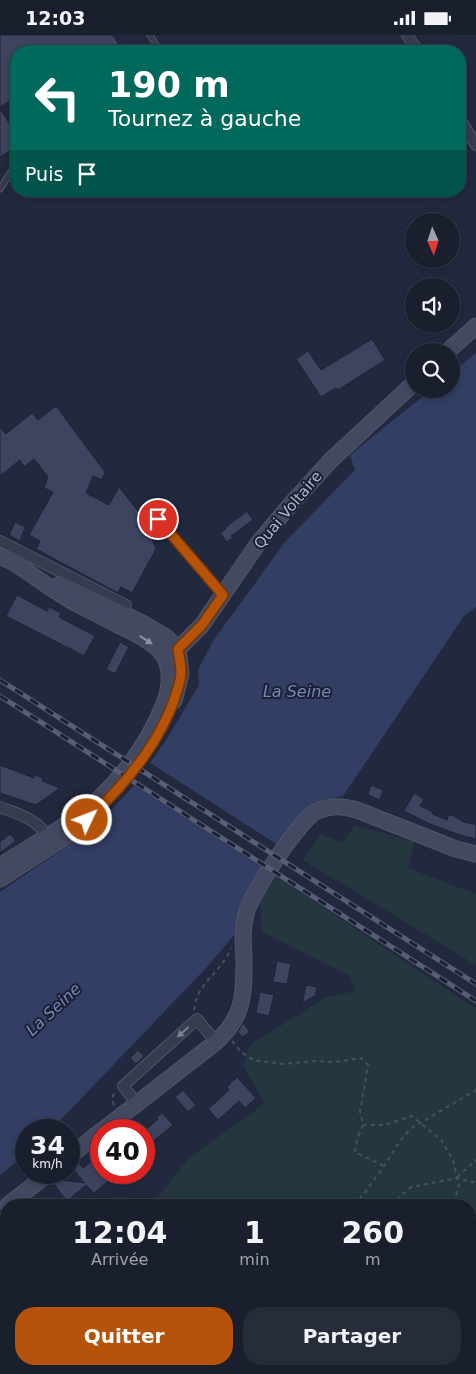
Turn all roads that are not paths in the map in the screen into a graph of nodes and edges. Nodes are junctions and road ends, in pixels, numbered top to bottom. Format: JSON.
{"nodes":[{"id":1,"x":466,"y":129,"type":"edge"},
{"id":2,"x":476,"y":145,"type":"edge"},
{"id":3,"x":10,"y":174,"type":"edge"},
{"id":4,"x":0,"y":189,"type":"edge"},
{"id":5,"x":476,"y":326,"type":"edge"},
{"id":6,"x":457,"y":343,"type":"edge"},
{"id":7,"x":405,"y":391,"type":"edge"},
{"id":8,"x":158,"y":519,"type":"dead end"},
{"id":9,"x":0,"y":541,"type":"edge"},
{"id":10,"x":7,"y":559,"type":"edge"},
{"id":11,"x":223,"y":595,"type":"junction"},
{"id":12,"x":120,"y":619,"type":"junction"},
{"id":13,"x":172,"y":653,"type":"junction"},
{"id":14,"x":0,"y":807,"type":"edge"},
{"id":15,"x":50,"y":841,"type":"junction"},
{"id":16,"x":476,"y":854,"type":"edge"},
{"id":17,"x":0,"y":866,"type":"edge"},
{"id":18,"x":0,"y":879,"type":"edge"},
{"id":19,"x":221,"y":1038,"type":"junction"},
{"id":20,"x":137,"y":1104,"type":"junction"},
{"id":21,"x":118,"y":1119,"type":"edge"},
{"id":22,"x":90,"y":1140,"type":"edge"},
{"id":23,"x":80,"y":1148,"type":"edge"},
{"id":24,"x":35,"y":1184,"type":"edge"},
{"id":25,"x":16,"y":1199,"type":"edge"}],
"edges":[{"from":1,"to":2,"type":"street"},
{"from":3,"to":4,"type":"lane"},
{"from":5,"to":6,"type":"street"},
{"from":7,"to":11,"type":"street","name":"Quai Voltaire"},
{"from":8,"to":11,"type":"lane"},
{"from":9,"to":12,"type":"street"},
{"from":10,"to":12,"type":"street"},
{"from":11,"to":13,"type":"street","name":"Quai Voltaire"},
{"from":12,"to":13,"type":"street"},
{"from":13,"to":15,"type":"street"},
{"from":14,"to":15,"type":"street"},
{"from":15,"to":17,"type":"street"},
{"from":15,"to":18,"type":"street"},
{"from":16,"to":19,"type":"street"},
{"from":19,"to":20,"type":"street"},
{"from":19,"to":20,"type":"street","one_way":true},
{"from":20,"to":21,"type":"street"},
{"from":22,"to":23,"type":"street"},
{"from":24,"to":25,"type":"street"}]}
